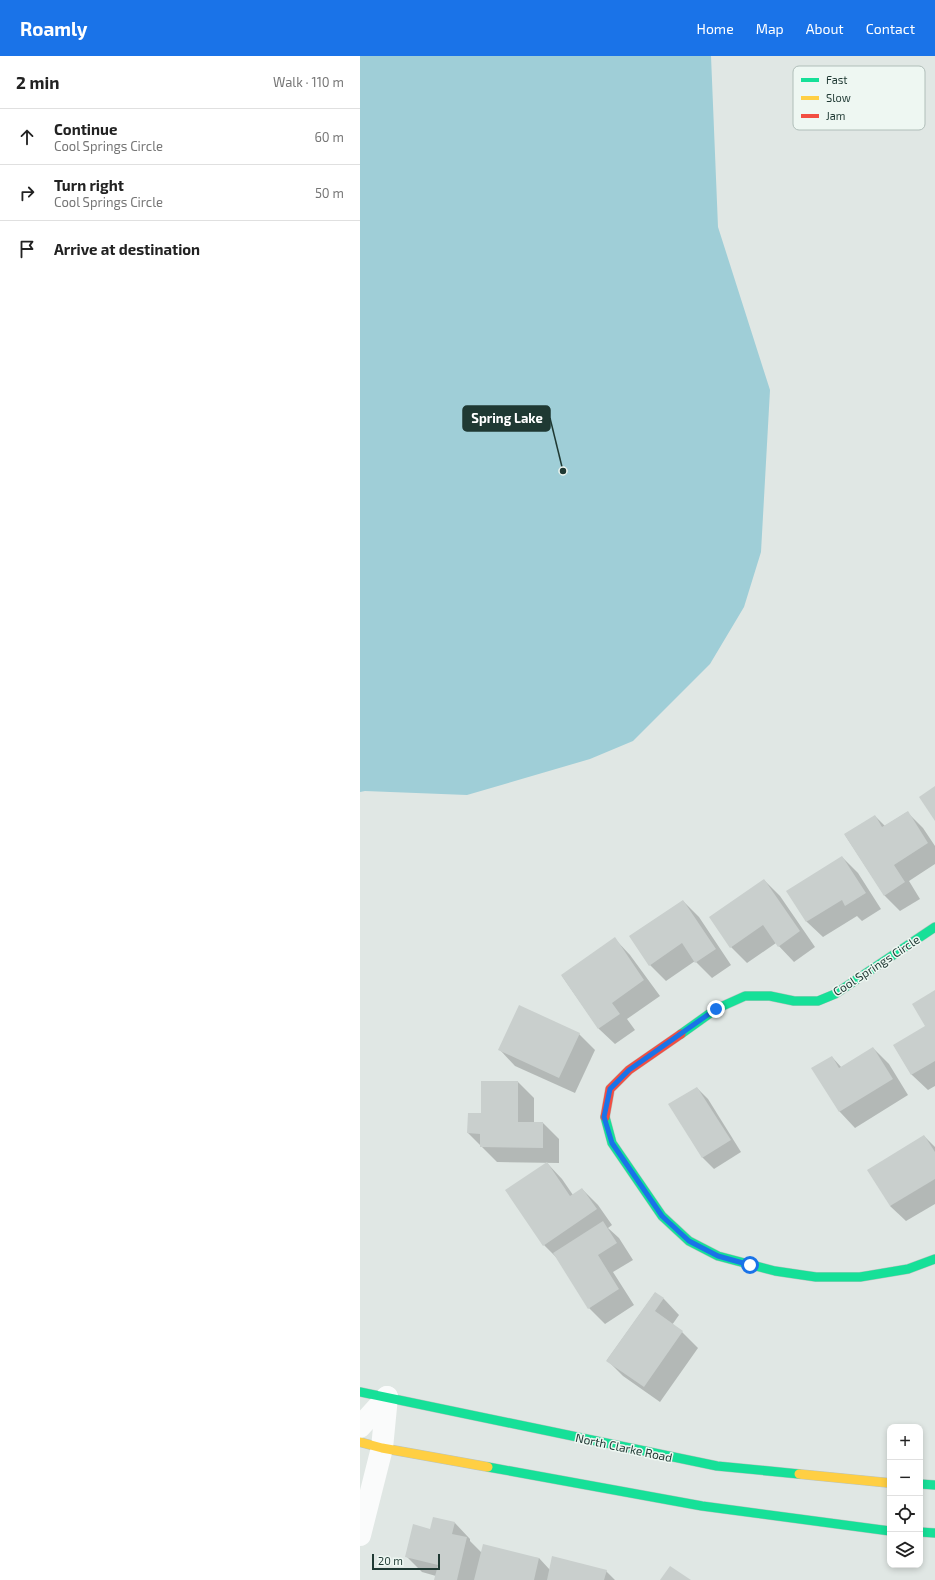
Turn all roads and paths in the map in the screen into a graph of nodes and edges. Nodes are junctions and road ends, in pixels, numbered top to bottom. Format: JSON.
{"nodes":[{"id":1,"x":935,"y":927,"type":"edge"},
{"id":2,"x":935,"y":1259,"type":"edge"},
{"id":3,"x":360,"y":1392,"type":"edge"},
{"id":4,"x":387,"y":1397,"type":"junction"},
{"id":5,"x":360,"y":1427,"type":"edge"},
{"id":6,"x":360,"y":1442,"type":"edge"},
{"id":7,"x":382,"y":1448,"type":"junction"},
{"id":8,"x":887,"y":1483,"type":"edge"},
{"id":9,"x":923,"y":1484,"type":"edge"},
{"id":10,"x":935,"y":1485,"type":"edge"},
{"id":11,"x":887,"y":1530,"type":"edge"},
{"id":12,"x":923,"y":1532,"type":"edge"},
{"id":13,"x":935,"y":1533,"type":"edge"},
{"id":14,"x":360,"y":1535,"type":"edge"}],
"edges":[{"from":1,"to":2,"type":"street","name":"Cool Springs Circle"},
{"from":3,"to":4,"type":"street","name":"North Clarke Road"},
{"from":4,"to":5,"type":"street"},
{"from":4,"to":7,"type":"street"},
{"from":4,"to":8,"type":"street","name":"North Clarke Road"},
{"from":6,"to":7,"type":"street"},
{"from":7,"to":11,"type":"street"},
{"from":7,"to":14,"type":"street"},
{"from":9,"to":10,"type":"street"},
{"from":12,"to":13,"type":"street"}]}
